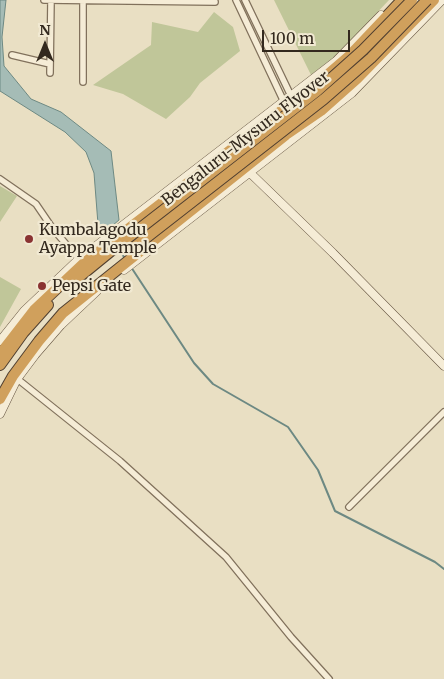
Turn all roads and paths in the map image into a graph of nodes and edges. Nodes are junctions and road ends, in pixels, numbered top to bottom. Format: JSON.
{"nodes":[{"id":1,"x":44,"y":0,"type":"edge"},
{"id":2,"x":51,"y":0,"type":"edge"},
{"id":3,"x":84,"y":0,"type":"edge"},
{"id":4,"x":117,"y":0,"type":"edge"},
{"id":5,"x":236,"y":0,"type":"edge"},
{"id":6,"x":245,"y":0,"type":"edge"},
{"id":7,"x":412,"y":0,"type":"edge"},
{"id":8,"x":427,"y":0,"type":"edge"},
{"id":9,"x":434,"y":0,"type":"edge"},
{"id":10,"x":442,"y":0,"type":"edge"},
{"id":11,"x":180,"y":1,"type":"edge"},
{"id":12,"x":216,"y":2,"type":"dead end"},
{"id":13,"x":396,"y":3,"type":"edge"},
{"id":14,"x":416,"y":25,"type":"junction"},
{"id":15,"x":12,"y":55,"type":"dead end"},
{"id":16,"x":50,"y":64,"type":"junction"},
{"id":17,"x":50,"y":73,"type":"dead end"},
{"id":18,"x":83,"y":82,"type":"dead end"},
{"id":19,"x":291,"y":96,"type":"junction"},
{"id":20,"x":284,"y":102,"type":"junction"},
{"id":21,"x":229,"y":148,"type":"junction"},
{"id":22,"x":247,"y":170,"type":"junction"},
{"id":23,"x":0,"y":179,"type":"edge"},
{"id":24,"x":115,"y":238,"type":"junction"},
{"id":25,"x":79,"y":259,"type":"junction"},
{"id":26,"x":3,"y":332,"type":"edge"},
{"id":27,"x":0,"y":341,"type":"edge"},
{"id":28,"x":0,"y":354,"type":"edge"},
{"id":29,"x":0,"y":365,"type":"edge"},
{"id":30,"x":444,"y":366,"type":"edge"},
{"id":31,"x":15,"y":377,"type":"junction"},
{"id":32,"x":0,"y":385,"type":"edge"},
{"id":33,"x":0,"y":399,"type":"edge"},
{"id":34,"x":444,"y":412,"type":"edge"},
{"id":35,"x":0,"y":414,"type":"edge"},
{"id":36,"x":350,"y":507,"type":"dead end"},
{"id":37,"x":329,"y":679,"type":"edge"}],
"edges":[{"from":1,"to":2,"type":"street"},
{"from":2,"to":3,"type":"street"},
{"from":2,"to":16,"type":"street"},
{"from":3,"to":4,"type":"street"},
{"from":3,"to":18,"type":"street"},
{"from":4,"to":11,"type":"street"},
{"from":5,"to":20,"type":"street"},
{"from":6,"to":19,"type":"street"},
{"from":7,"to":24,"type":"highway","bridge":true},
{"from":8,"to":32,"type":"highway","name":"Bengaluru-Mysuru Flyover","bridge":true},
{"from":9,"to":14,"type":"highway"},
{"from":10,"to":14,"type":"street"},
{"from":11,"to":12,"type":"street"},
{"from":13,"to":14,"type":"street"},
{"from":13,"to":19,"type":"street"},
{"from":13,"to":21,"type":"highway"},
{"from":14,"to":22,"type":"highway"},
{"from":15,"to":16,"type":"street"},
{"from":16,"to":17,"type":"street"},
{"from":19,"to":20,"type":"street"},
{"from":20,"to":21,"type":"street"},
{"from":21,"to":22,"type":"street"},
{"from":21,"to":24,"type":"highway"},
{"from":22,"to":30,"type":"street"},
{"from":22,"to":31,"type":"highway"},
{"from":23,"to":25,"type":"street"},
{"from":24,"to":25,"type":"street"},
{"from":24,"to":28,"type":"highway"},
{"from":24,"to":29,"type":"highway"},
{"from":25,"to":26,"type":"street"},
{"from":26,"to":27,"type":"street"},
{"from":31,"to":33,"type":"highway"},
{"from":31,"to":35,"type":"street"},
{"from":31,"to":37,"type":"street"},
{"from":34,"to":36,"type":"street"}]}
